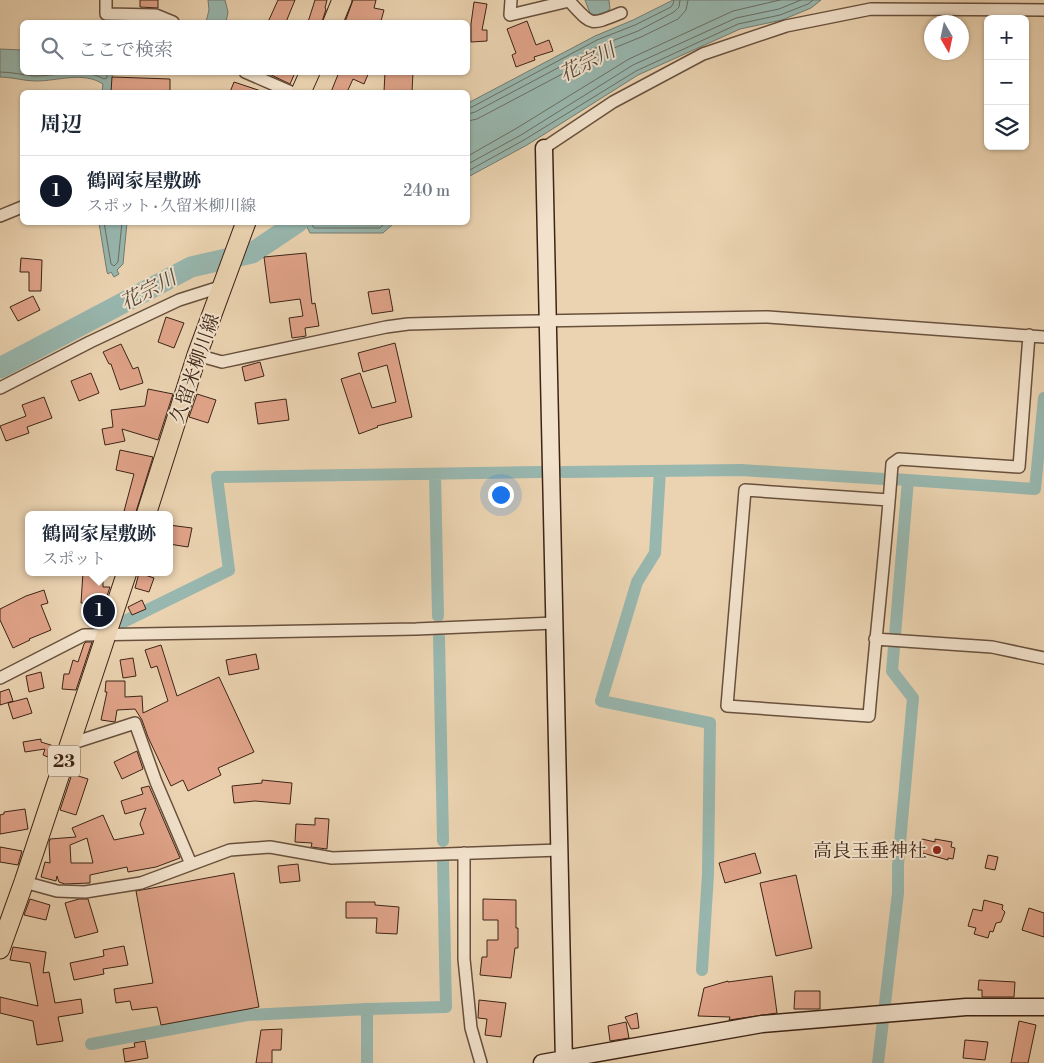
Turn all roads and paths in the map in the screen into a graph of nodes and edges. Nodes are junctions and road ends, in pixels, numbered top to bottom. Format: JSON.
{"nodes":[{"id":1,"x":106,"y":0,"type":"edge"},
{"id":2,"x":342,"y":0,"type":"edge"},
{"id":3,"x":511,"y":0,"type":"edge"},
{"id":4,"x":1044,"y":10,"type":"edge"},
{"id":5,"x":621,"y":13,"type":"dead end"},
{"id":6,"x":168,"y":20,"type":"edge"},
{"id":7,"x":334,"y":20,"type":"edge"},
{"id":8,"x":252,"y":75,"type":"edge"},
{"id":9,"x":309,"y":75,"type":"edge"},
{"id":10,"x":286,"y":90,"type":"edge"},
{"id":11,"x":302,"y":90,"type":"edge"},
{"id":12,"x":544,"y":148,"type":"joint"},
{"id":13,"x":20,"y":208,"type":"edge"},
{"id":14,"x":0,"y":216,"type":"edge"},
{"id":15,"x":245,"y":225,"type":"edge"},
{"id":16,"x":226,"y":278,"type":"junction"},
{"id":17,"x":549,"y":321,"type":"junction"},
{"id":18,"x":1028,"y":336,"type":"junction"},
{"id":19,"x":1044,"y":337,"type":"edge"},
{"id":20,"x":197,"y":355,"type":"junction"},
{"id":21,"x":0,"y":388,"type":"edge"},
{"id":22,"x":889,"y":500,"type":"junction"},
{"id":23,"x":147,"y":511,"type":"edge"},
{"id":24,"x":126,"y":576,"type":"edge"},
{"id":25,"x":554,"y":623,"type":"junction"},
{"id":26,"x":107,"y":633,"type":"junction"},
{"id":27,"x":875,"y":639,"type":"junction"},
{"id":28,"x":1044,"y":658,"type":"edge"},
{"id":29,"x":0,"y":678,"type":"edge"},
{"id":30,"x":70,"y":744,"type":"junction"},
{"id":31,"x":560,"y":850,"type":"junction"},
{"id":32,"x":464,"y":853,"type":"junction"},
{"id":33,"x":191,"y":864,"type":"junction"},
{"id":34,"x":24,"y":882,"type":"junction"},
{"id":35,"x":0,"y":949,"type":"edge"},
{"id":36,"x":1044,"y":1008,"type":"edge"},
{"id":37,"x":564,"y":1061,"type":"edge"},
{"id":38,"x":481,"y":1063,"type":"edge"},
{"id":39,"x":542,"y":1063,"type":"edge"}],
"edges":[{"from":1,"to":6,"type":"street"},
{"from":2,"to":7,"type":"main road"},
{"from":3,"to":5,"type":"street"},
{"from":4,"to":12,"type":"street"},
{"from":8,"to":10,"type":"street"},
{"from":9,"to":11,"type":"main road"},
{"from":12,"to":17,"type":"street"},
{"from":13,"to":14,"type":"street"},
{"from":15,"to":16,"type":"main road","name":"久留米柳川線"},
{"from":16,"to":20,"type":"main road","name":"久留米柳川線"},
{"from":16,"to":21,"type":"street"},
{"from":17,"to":18,"type":"street"},
{"from":17,"to":20,"type":"street"},
{"from":17,"to":25,"type":"street"},
{"from":18,"to":19,"type":"street"},
{"from":18,"to":22,"type":"street"},
{"from":20,"to":23,"type":"main road","name":"久留米柳川線"},
{"from":22,"to":27,"type":"street"},
{"from":22,"to":27,"type":"street"},
{"from":24,"to":26,"type":"main road","number":"23"},
{"from":25,"to":26,"type":"street"},
{"from":25,"to":31,"type":"street"},
{"from":26,"to":29,"type":"street"},
{"from":26,"to":30,"type":"main road","number":"23"},
{"from":27,"to":28,"type":"street"},
{"from":30,"to":33,"type":"street"},
{"from":30,"to":34,"type":"main road","number":"23"},
{"from":31,"to":32,"type":"street"},
{"from":31,"to":37,"type":"street"},
{"from":32,"to":33,"type":"street"},
{"from":32,"to":38,"type":"street"},
{"from":33,"to":34,"type":"street"},
{"from":34,"to":35,"type":"main road","number":"23"},
{"from":36,"to":37,"type":"street"},
{"from":37,"to":39,"type":"street"}]}
